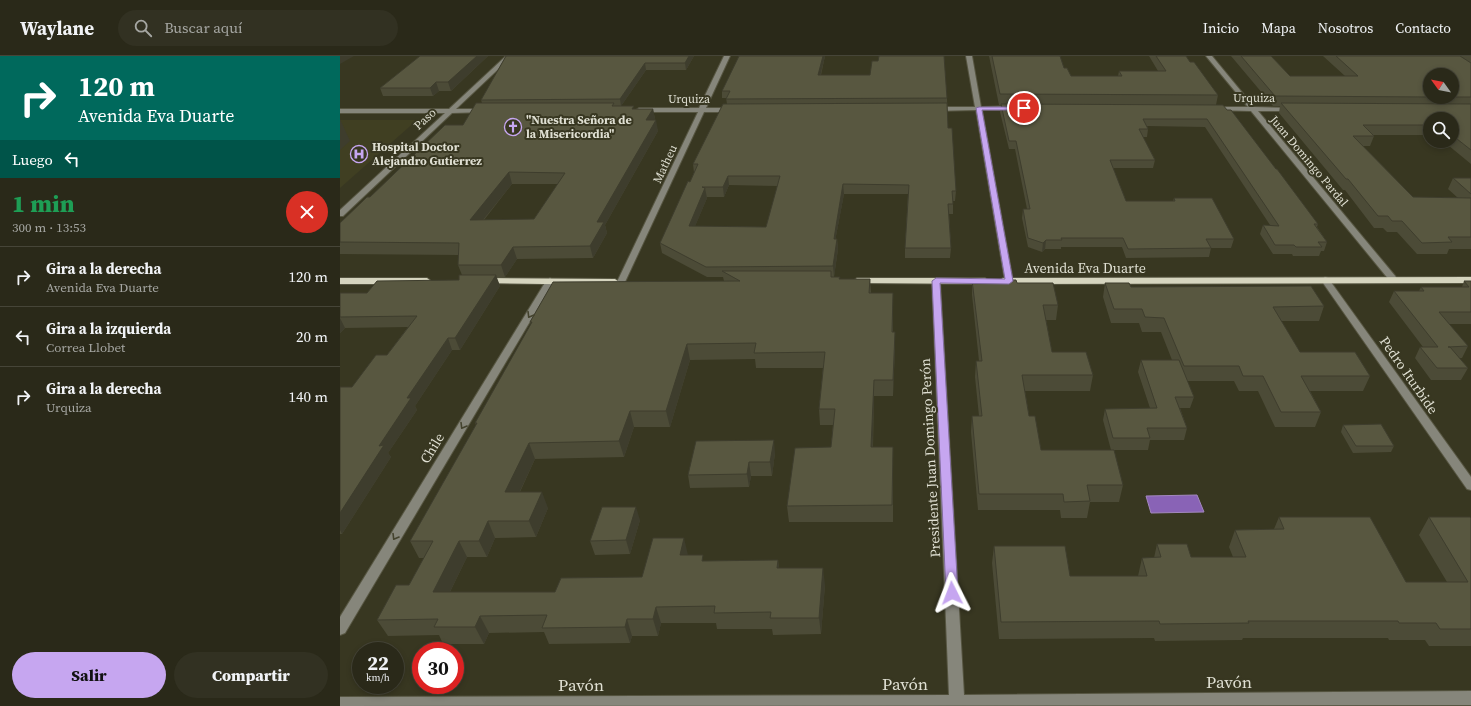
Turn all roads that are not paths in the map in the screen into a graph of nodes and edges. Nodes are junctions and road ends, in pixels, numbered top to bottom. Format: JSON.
{"nodes":[{"id":1,"x":509,"y":56,"type":"edge"},
{"id":2,"x":727,"y":56,"type":"edge"},
{"id":3,"x":969,"y":56,"type":"edge"},
{"id":4,"x":1210,"y":56,"type":"edge"},
{"id":5,"x":979,"y":108,"type":"junction"},
{"id":6,"x":1018,"y":108,"type":"edge"},
{"id":7,"x":932,"y":109,"type":"edge"},
{"id":8,"x":1205,"y":109,"type":"edge"},
{"id":9,"x":1252,"y":109,"type":"junction"},
{"id":10,"x":1299,"y":109,"type":"edge"},
{"id":11,"x":631,"y":110,"type":"edge"},
{"id":12,"x":702,"y":110,"type":"junction"},
{"id":13,"x":742,"y":110,"type":"edge"},
{"id":14,"x":450,"y":111,"type":"junction"},
{"id":15,"x":489,"y":111,"type":"edge"},
{"id":16,"x":340,"y":112,"type":"edge"},
{"id":17,"x":340,"y":214,"type":"edge"},
{"id":18,"x":1393,"y":279,"type":"junction"},
{"id":19,"x":340,"y":280,"type":"edge"},
{"id":20,"x":1325,"y":280,"type":"junction"},
{"id":21,"x":1471,"y":280,"type":"edge"},
{"id":22,"x":433,"y":281,"type":"edge"},
{"id":23,"x":480,"y":281,"type":"edge"},
{"id":24,"x":550,"y":281,"type":"junction"},
{"id":25,"x":849,"y":281,"type":"edge"},
{"id":26,"x":936,"y":281,"type":"junction"},
{"id":27,"x":1009,"y":281,"type":"junction"},
{"id":28,"x":625,"y":282,"type":"joint"},
{"id":29,"x":1471,"y":486,"type":"edge"},
{"id":30,"x":340,"y":629,"type":"edge"},
{"id":31,"x":1471,"y":698,"type":"edge"},
{"id":32,"x":340,"y":704,"type":"edge"},
{"id":33,"x":957,"y":704,"type":"edge"}],
"edges":[{"from":1,"to":14,"type":"street","name":"Paso"},
{"from":2,"to":12,"type":"street","name":"Matheu"},
{"from":3,"to":5,"type":"street"},
{"from":4,"to":9,"type":"street","name":"Juan Domingo Pardal"},
{"from":5,"to":6,"type":"street"},
{"from":5,"to":7,"type":"street"},
{"from":5,"to":27,"type":"street"},
{"from":8,"to":9,"type":"street","name":"Urquiza"},
{"from":9,"to":10,"type":"street","name":"Urquiza"},
{"from":9,"to":18,"type":"street","name":"Juan Domingo Pardal"},
{"from":11,"to":12,"type":"street","name":"Urquiza"},
{"from":12,"to":13,"type":"street","name":"Urquiza"},
{"from":12,"to":28,"type":"street","name":"Matheu"},
{"from":14,"to":15,"type":"street"},
{"from":14,"to":16,"type":"street"},
{"from":14,"to":17,"type":"street","name":"Paso"},
{"from":18,"to":20,"type":"main road","name":"Avenida Eva Duarte"},
{"from":18,"to":21,"type":"main road","name":"Avenida Eva Duarte"},
{"from":19,"to":22,"type":"main road"},
{"from":20,"to":27,"type":"main road","name":"Avenida Eva Duarte"},
{"from":20,"to":29,"type":"street","name":"Pedro Iturbide"},
{"from":23,"to":24,"type":"main road"},
{"from":24,"to":28,"type":"main road"},
{"from":24,"to":30,"type":"street","name":"Chile","one_way":true},
{"from":25,"to":26,"type":"main road","name":"Avenida Eva Duarte"},
{"from":26,"to":27,"type":"main road","name":"Avenida Eva Duarte"},
{"from":26,"to":33,"type":"street","name":"Presidente Juan Domingo Perón"},
{"from":31,"to":33,"type":"street","name":"Pavón"},
{"from":32,"to":33,"type":"street","name":"Pavón"}]}
